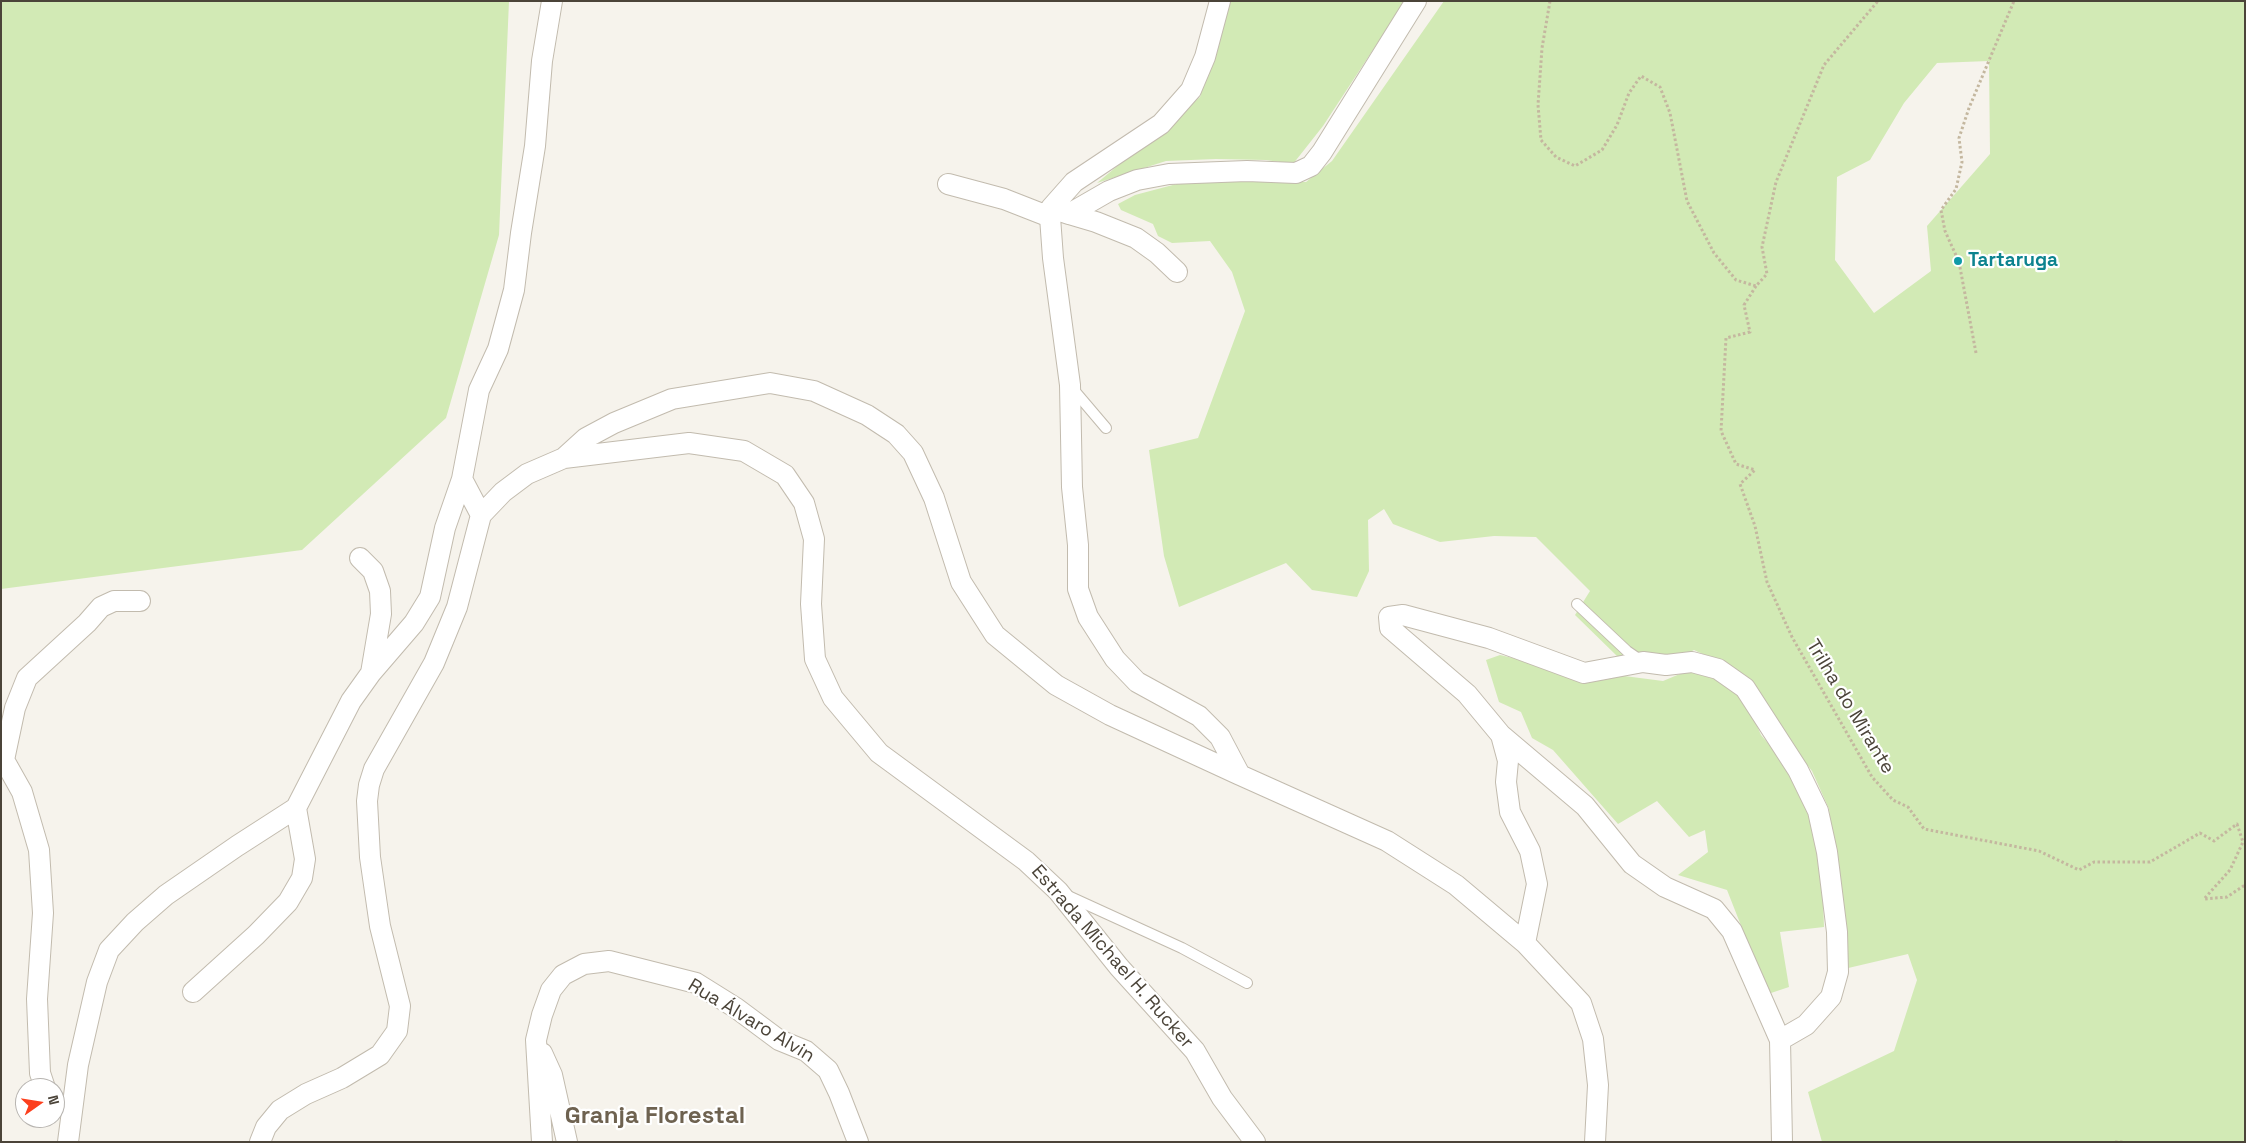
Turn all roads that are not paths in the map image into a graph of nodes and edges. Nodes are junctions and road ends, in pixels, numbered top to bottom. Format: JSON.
{"nodes":[{"id":1,"x":552,"y":1,"type":"edge"},
{"id":2,"x":1220,"y":1,"type":"edge"},
{"id":3,"x":1416,"y":1,"type":"edge"},
{"id":4,"x":948,"y":184,"type":"dead end"},
{"id":5,"x":1057,"y":213,"type":"junction"},
{"id":6,"x":1177,"y":272,"type":"dead end"},
{"id":7,"x":1070,"y":386,"type":"junction"},
{"id":8,"x":1106,"y":428,"type":"dead end"},
{"id":9,"x":564,"y":458,"type":"junction"},
{"id":10,"x":462,"y":479,"type":"junction"},
{"id":11,"x":481,"y":515,"type":"junction"},
{"id":12,"x":360,"y":558,"type":"dead end"},
{"id":13,"x":140,"y":601,"type":"dead end"},
{"id":14,"x":1577,"y":604,"type":"dead end"},
{"id":15,"x":1643,"y":662,"type":"junction"},
{"id":16,"x":371,"y":673,"type":"junction"},
{"id":17,"x":1501,"y":735,"type":"junction"},
{"id":18,"x":2,"y":763,"type":"edge"},
{"id":19,"x":1240,"y":775,"type":"junction"},
{"id":20,"x":296,"y":808,"type":"junction"},
{"id":21,"x":1058,"y":891,"type":"junction"},
{"id":22,"x":1525,"y":943,"type":"junction"},
{"id":23,"x":1246,"y":983,"type":"dead end"},
{"id":24,"x":193,"y":992,"type":"dead end"},
{"id":25,"x":536,"y":1040,"type":"junction"},
{"id":26,"x":1780,"y":1040,"type":"junction"},
{"id":27,"x":42,"y":1078,"type":"edge"},
{"id":28,"x":69,"y":1135,"type":"edge"},
{"id":29,"x":260,"y":1142,"type":"edge"},
{"id":30,"x":542,"y":1142,"type":"edge"},
{"id":31,"x":567,"y":1142,"type":"edge"},
{"id":32,"x":858,"y":1142,"type":"edge"},
{"id":33,"x":1255,"y":1142,"type":"edge"},
{"id":34,"x":1596,"y":1142,"type":"edge"},
{"id":35,"x":1782,"y":1142,"type":"edge"}],
"edges":[{"from":1,"to":10,"type":"street"},
{"from":2,"to":5,"type":"street"},
{"from":3,"to":5,"type":"street"},
{"from":4,"to":5,"type":"street"},
{"from":5,"to":6,"type":"street"},
{"from":5,"to":7,"type":"street"},
{"from":7,"to":8,"type":"lane"},
{"from":7,"to":19,"type":"street"},
{"from":9,"to":11,"type":"street","name":"Estrada Michael H. Rucker"},
{"from":9,"to":19,"type":"street"},
{"from":9,"to":21,"type":"street","name":"Estrada Michael H. Rucker"},
{"from":10,"to":11,"type":"street"},
{"from":10,"to":16,"type":"street"},
{"from":11,"to":29,"type":"street","name":"Estrada Michael H. Rucker"},
{"from":12,"to":16,"type":"street"},
{"from":13,"to":18,"type":"street"},
{"from":14,"to":15,"type":"lane"},
{"from":15,"to":17,"type":"street"},
{"from":15,"to":26,"type":"street"},
{"from":16,"to":20,"type":"street"},
{"from":17,"to":22,"type":"street"},
{"from":17,"to":26,"type":"street"},
{"from":18,"to":27,"type":"street"},
{"from":19,"to":22,"type":"street"},
{"from":20,"to":24,"type":"street"},
{"from":20,"to":28,"type":"street"},
{"from":21,"to":23,"type":"lane"},
{"from":21,"to":33,"type":"street","name":"Estrada Michael H. Rucker"},
{"from":22,"to":34,"type":"street"},
{"from":25,"to":30,"type":"street","name":"Rua Álvaro Alvin"},
{"from":25,"to":31,"type":"street"},
{"from":25,"to":32,"type":"street","name":"Rua Álvaro Alvin"},
{"from":26,"to":35,"type":"street"}]}
